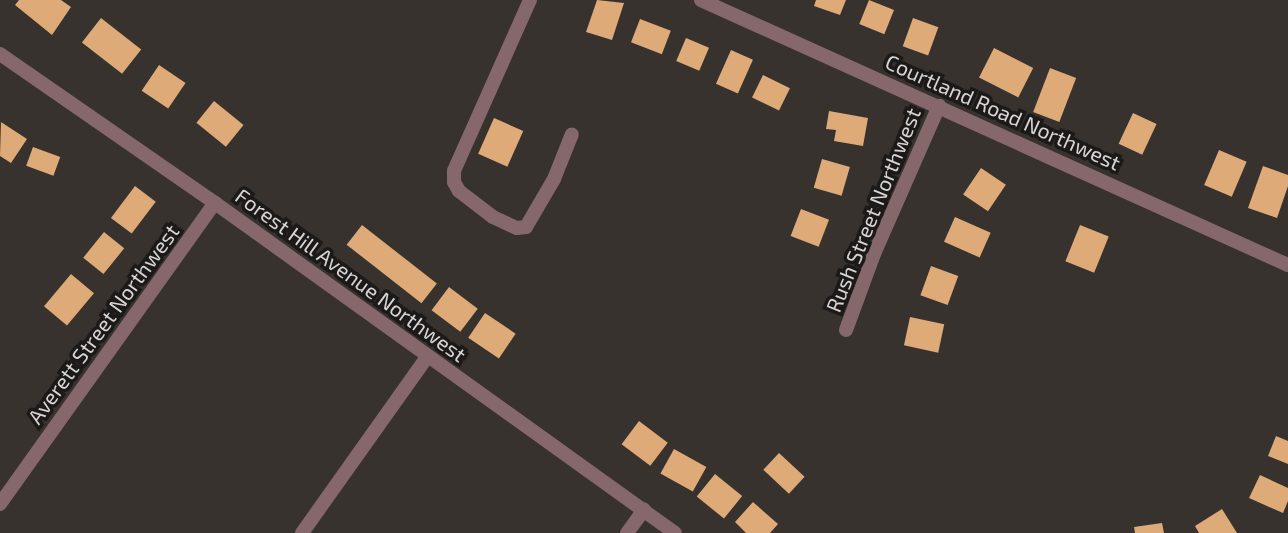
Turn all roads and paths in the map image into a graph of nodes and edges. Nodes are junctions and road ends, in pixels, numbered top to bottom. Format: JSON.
{"nodes":[{"id":1,"x":530,"y":0,"type":"edge"},
{"id":2,"x":701,"y":0,"type":"edge"},
{"id":3,"x":0,"y":54,"type":"edge"},
{"id":4,"x":939,"y":106,"type":"junction"},
{"id":5,"x":572,"y":134,"type":"dead end"},
{"id":6,"x":215,"y":203,"type":"junction"},
{"id":7,"x":1288,"y":265,"type":"edge"},
{"id":8,"x":846,"y":330,"type":"dead end"},
{"id":9,"x":428,"y":356,"type":"junction"},
{"id":10,"x":0,"y":504,"type":"edge"},
{"id":11,"x":644,"y":510,"type":"junction"},
{"id":12,"x":302,"y":533,"type":"edge"},
{"id":13,"x":627,"y":533,"type":"edge"},
{"id":14,"x":675,"y":533,"type":"edge"}],
"edges":[{"from":1,"to":5,"type":"street"},
{"from":2,"to":4,"type":"street","name":"Courtland Road Northwest"},
{"from":3,"to":6,"type":"street","name":"Forest Hill Avenue Northwest"},
{"from":4,"to":7,"type":"street","name":"Courtland Road Northwest"},
{"from":4,"to":8,"type":"street","name":"Rush Street Northwest"},
{"from":6,"to":9,"type":"street","name":"Forest Hill Avenue Northwest"},
{"from":6,"to":10,"type":"street","name":"Averett Street Northwest"},
{"from":9,"to":11,"type":"street","name":"Forest Hill Avenue Northwest"},
{"from":9,"to":12,"type":"street"},
{"from":11,"to":13,"type":"street"},
{"from":11,"to":14,"type":"street","name":"Forest Hill Avenue Northwest"}]}
